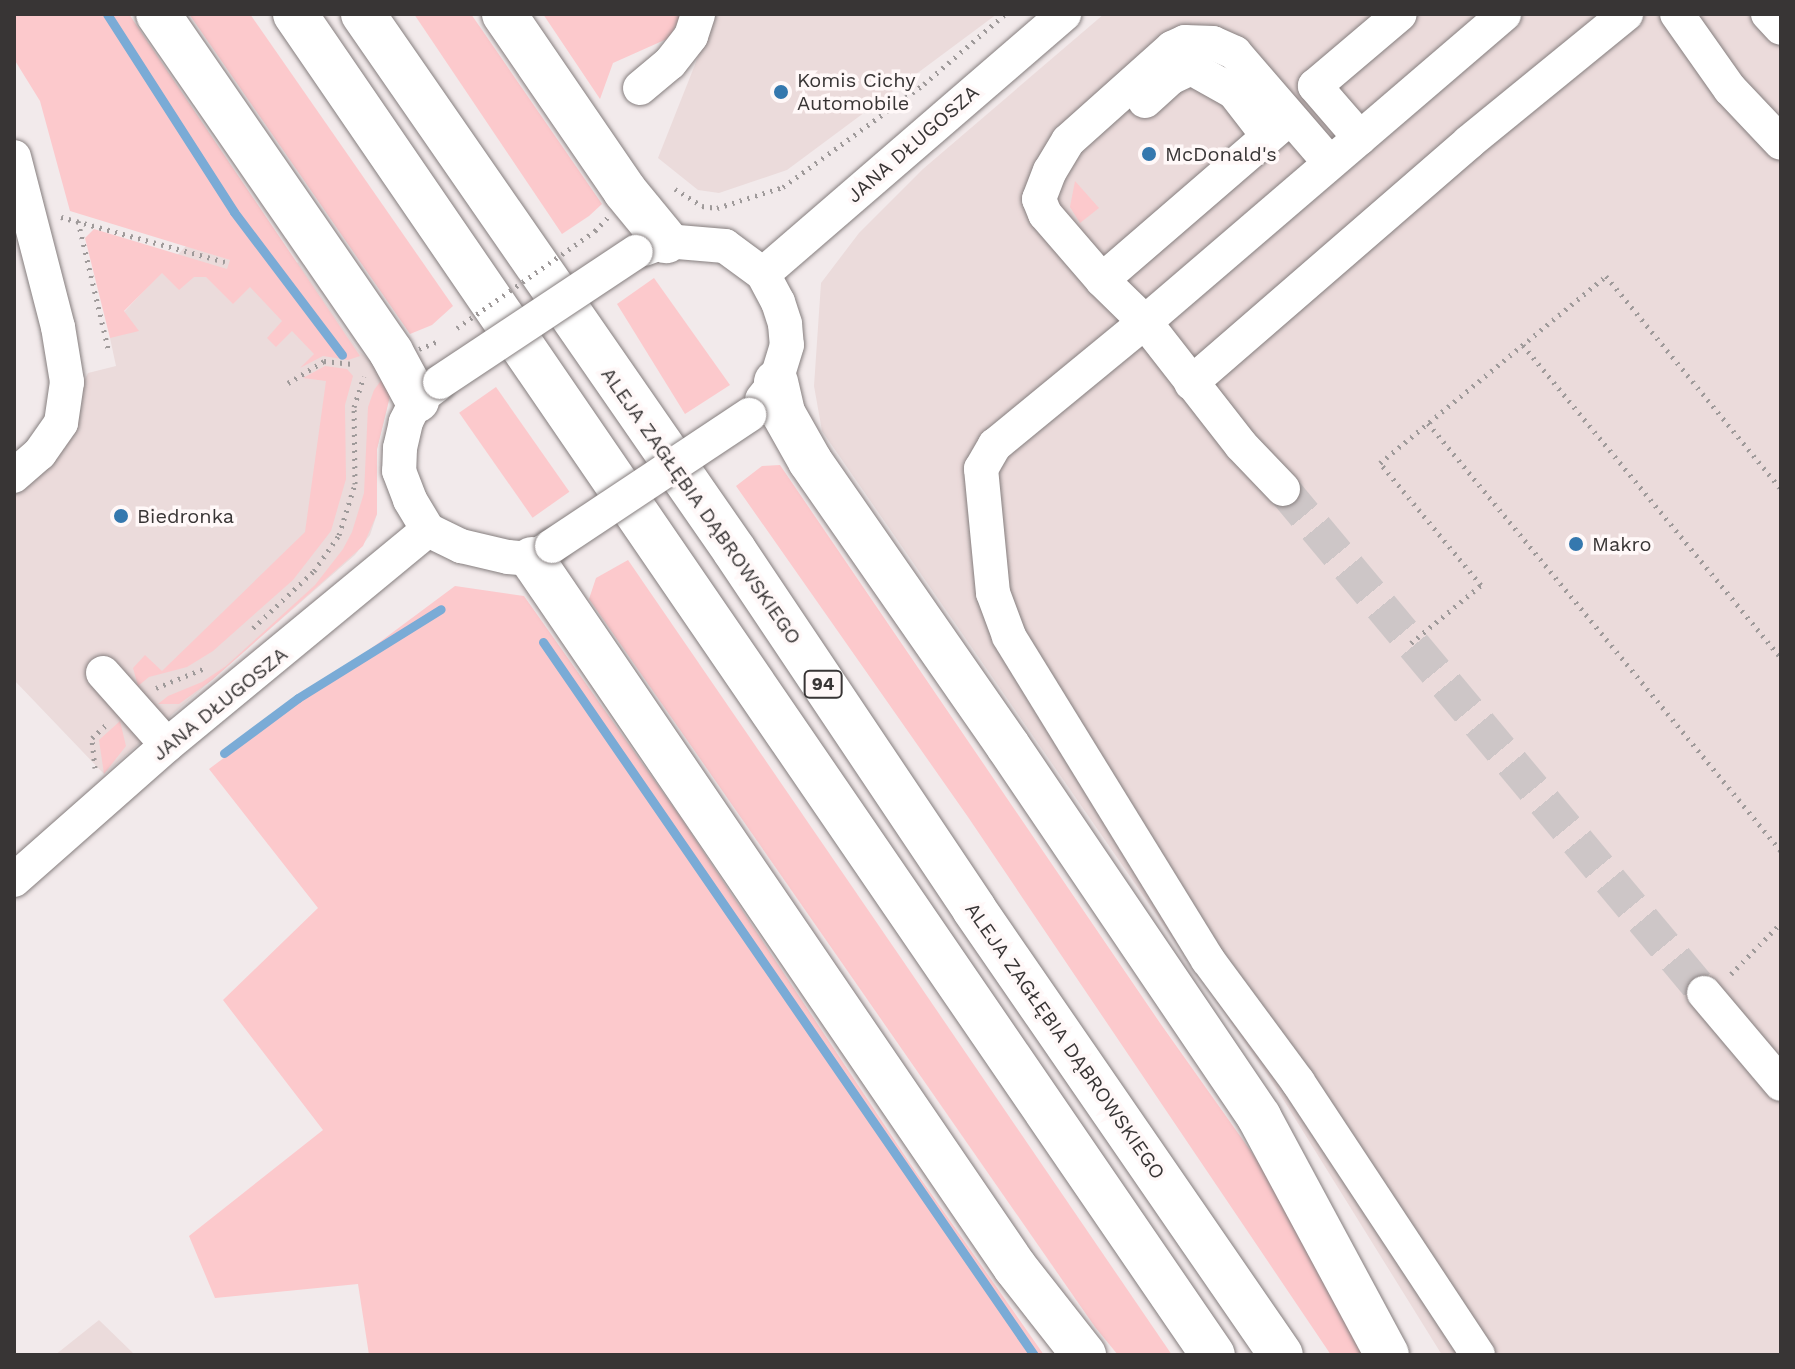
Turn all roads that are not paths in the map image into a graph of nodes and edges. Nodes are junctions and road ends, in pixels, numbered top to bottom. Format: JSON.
{"nodes":[{"id":1,"x":158,"y":14,"type":"edge"},
{"id":2,"x":295,"y":14,"type":"edge"},
{"id":3,"x":363,"y":14,"type":"edge"},
{"id":4,"x":504,"y":14,"type":"edge"},
{"id":5,"x":698,"y":14,"type":"edge"},
{"id":6,"x":1064,"y":14,"type":"edge"},
{"id":7,"x":1400,"y":14,"type":"edge"},
{"id":8,"x":1626,"y":14,"type":"edge"},
{"id":9,"x":1677,"y":14,"type":"edge"},
{"id":10,"x":1768,"y":14,"type":"edge"},
{"id":11,"x":1491,"y":18,"type":"edge"},
{"id":12,"x":1781,"y":28,"type":"edge"},
{"id":13,"x":640,"y":88,"type":"dead end"},
{"id":14,"x":1280,"y":126,"type":"junction"},
{"id":15,"x":1360,"y":138,"type":"junction"},
{"id":16,"x":1781,"y":143,"type":"edge"},
{"id":17,"x":14,"y":157,"type":"edge"},
{"id":18,"x":1330,"y":163,"type":"junction"},
{"id":19,"x":651,"y":246,"type":"junction"},
{"id":20,"x":763,"y":274,"type":"junction"},
{"id":21,"x":1102,"y":280,"type":"junction"},
{"id":22,"x":1145,"y":322,"type":"junction"},
{"id":23,"x":1191,"y":383,"type":"junction"},
{"id":24,"x":429,"y":391,"type":"junction"},
{"id":25,"x":762,"y":399,"type":"junction"},
{"id":26,"x":14,"y":476,"type":"edge"},
{"id":27,"x":1283,"y":489,"type":"tunnel mouth"},
{"id":28,"x":428,"y":530,"type":"junction"},
{"id":29,"x":542,"y":552,"type":"junction"},
{"id":30,"x":103,"y":673,"type":"dead end"},
{"id":31,"x":167,"y":745,"type":"junction"},
{"id":32,"x":17,"y":872,"type":"edge"},
{"id":33,"x":1704,"y":993,"type":"tunnel mouth"},
{"id":34,"x":1781,"y":1084,"type":"edge"},
{"id":35,"x":1084,"y":1355,"type":"edge"},
{"id":36,"x":1213,"y":1355,"type":"edge"},
{"id":37,"x":1281,"y":1355,"type":"edge"},
{"id":38,"x":1387,"y":1355,"type":"edge"},
{"id":39,"x":1478,"y":1355,"type":"edge"}],
"edges":[{"from":1,"to":24,"type":"main road"},
{"from":2,"to":36,"type":"main road"},
{"from":3,"to":37,"type":"main road","name":"ALEJA ZAGŁĘBIA DĄBROWSKIEGO","number":"94"},
{"from":4,"to":19,"type":"main road"},
{"from":5,"to":13,"type":"street"},
{"from":6,"to":20,"type":"street","name":"JANA DŁUGOSZA"},
{"from":7,"to":15,"type":"street"},
{"from":8,"to":23,"type":"street"},
{"from":9,"to":16,"type":"street"},
{"from":10,"to":12,"type":"street"},
{"from":11,"to":15,"type":"street"},
{"from":14,"to":18,"type":"street"},
{"from":14,"to":21,"type":"street"},
{"from":14,"to":21,"type":"street"},
{"from":15,"to":18,"type":"street"},
{"from":17,"to":26,"type":"street"},
{"from":18,"to":22,"type":"street"},
{"from":19,"to":20,"type":"street"},
{"from":19,"to":24,"type":"street","bridge":true},
{"from":20,"to":25,"type":"street"},
{"from":21,"to":22,"type":"street"},
{"from":22,"to":23,"type":"street"},
{"from":22,"to":39,"type":"street"},
{"from":23,"to":27,"type":"street"},
{"from":24,"to":28,"type":"street"},
{"from":25,"to":29,"type":"street","bridge":true},
{"from":25,"to":38,"type":"main road"},
{"from":28,"to":29,"type":"street"},
{"from":28,"to":31,"type":"street","name":"JANA DŁUGOSZA"},
{"from":29,"to":35,"type":"main road"},
{"from":30,"to":31,"type":"street"},
{"from":31,"to":32,"type":"street","name":"JANA DŁUGOSZA"},
{"from":33,"to":34,"type":"street"}]}
